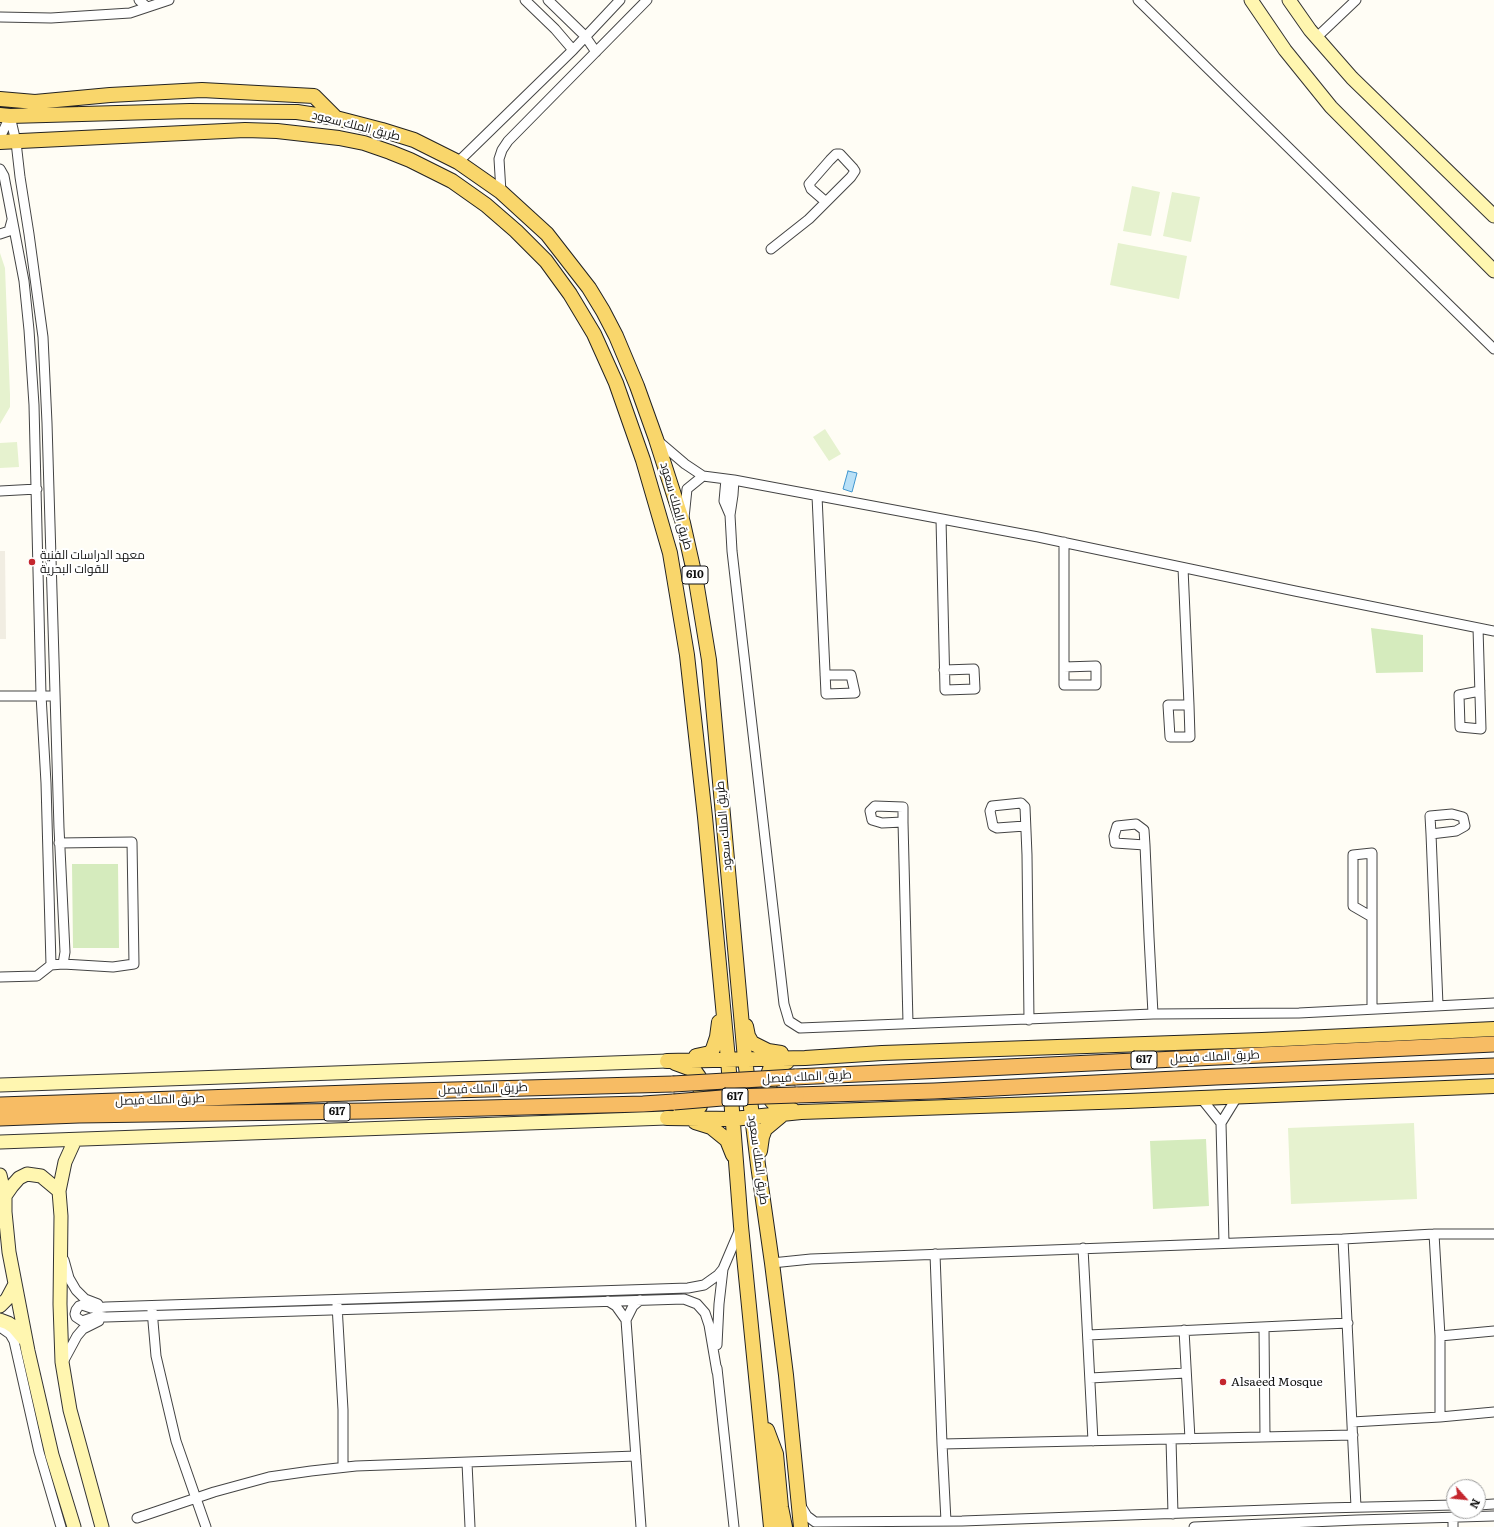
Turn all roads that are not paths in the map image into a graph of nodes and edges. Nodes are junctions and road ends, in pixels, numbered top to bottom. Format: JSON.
{"nodes":[{"id":1,"x":139,"y":0,"type":"edge"},
{"id":2,"x":169,"y":0,"type":"edge"},
{"id":3,"x":525,"y":0,"type":"edge"},
{"id":4,"x":548,"y":0,"type":"edge"},
{"id":5,"x":620,"y":0,"type":"edge"},
{"id":6,"x":648,"y":0,"type":"edge"},
{"id":7,"x":1138,"y":0,"type":"edge"},
{"id":8,"x":1251,"y":0,"type":"edge"},
{"id":9,"x":1289,"y":0,"type":"edge"},
{"id":10,"x":1356,"y":0,"type":"edge"},
{"id":11,"x":147,"y":7,"type":"junction"},
{"id":12,"x":0,"y":17,"type":"edge"},
{"id":13,"x":585,"y":36,"type":"junction"},
{"id":14,"x":1316,"y":37,"type":"junction"},
{"id":15,"x":573,"y":50,"type":"junction"},
{"id":16,"x":596,"y":52,"type":"junction"},
{"id":17,"x":0,"y":99,"type":"edge"},
{"id":18,"x":5,"y":116,"type":"edge"},
{"id":19,"x":336,"y":118,"type":"junction"},
{"id":20,"x":0,"y":138,"type":"edge"},
{"id":21,"x":0,"y":142,"type":"edge"},
{"id":22,"x":16,"y":142,"type":"junction"},
{"id":23,"x":458,"y":162,"type":"junction"},
{"id":24,"x":0,"y":169,"type":"edge"},
{"id":25,"x":501,"y":192,"type":"junction"},
{"id":26,"x":826,"y":202,"type":"junction"},
{"id":27,"x":1494,"y":216,"type":"edge"},
{"id":28,"x":12,"y":219,"type":"junction"},
{"id":29,"x":0,"y":234,"type":"edge"},
{"id":30,"x":771,"y":249,"type":"dead end"},
{"id":31,"x":1494,"y":270,"type":"edge"},
{"id":32,"x":1494,"y":350,"type":"edge"},
{"id":33,"x":656,"y":439,"type":"junction"},
{"id":34,"x":703,"y":476,"type":"junction"},
{"id":35,"x":730,"y":480,"type":"junction"},
{"id":36,"x":37,"y":489,"type":"junction"},
{"id":37,"x":0,"y":491,"type":"edge"},
{"id":38,"x":817,"y":496,"type":"junction"},
{"id":39,"x":941,"y":519,"type":"junction"},
{"id":40,"x":683,"y":523,"type":"junction"},
{"id":41,"x":1064,"y":542,"type":"junction"},
{"id":42,"x":1183,"y":568,"type":"junction"},
{"id":43,"x":1478,"y":628,"type":"junction"},
{"id":44,"x":1494,"y":631,"type":"edge"},
{"id":45,"x":1064,"y":667,"type":"dead end"},
{"id":46,"x":944,"y":670,"type":"dead end"},
{"id":47,"x":826,"y":675,"type":"dead end"},
{"id":48,"x":1480,"y":692,"type":"dead end"},
{"id":49,"x":41,"y":695,"type":"junction"},
{"id":50,"x":0,"y":696,"type":"edge"},
{"id":51,"x":55,"y":696,"type":"junction"},
{"id":52,"x":1189,"y":705,"type":"dead end"},
{"id":53,"x":903,"y":822,"type":"dead end"},
{"id":54,"x":1025,"y":826,"type":"dead end"},
{"id":55,"x":1431,"y":834,"type":"dead end"},
{"id":56,"x":60,"y":843,"type":"junction"},
{"id":57,"x":1145,"y":845,"type":"dead end"},
{"id":58,"x":1372,"y":917,"type":"junction"},
{"id":59,"x":62,"y":964,"type":"junction"},
{"id":60,"x":51,"y":965,"type":"junction"},
{"id":61,"x":0,"y":977,"type":"edge"},
{"id":62,"x":721,"y":994,"type":"junction"},
{"id":63,"x":739,"y":995,"type":"junction"},
{"id":64,"x":1494,"y":1003,"type":"edge"},
{"id":65,"x":1438,"y":1005,"type":"junction"},
{"id":66,"x":1372,"y":1009,"type":"junction"},
{"id":67,"x":1153,"y":1014,"type":"junction"},
{"id":68,"x":1029,"y":1020,"type":"junction"},
{"id":69,"x":908,"y":1024,"type":"junction"},
{"id":70,"x":1494,"y":1029,"type":"edge"},
{"id":71,"x":1368,"y":1036,"type":"junction"},
{"id":72,"x":1494,"y":1043,"type":"edge"},
{"id":73,"x":805,"y":1058,"type":"junction"},
{"id":74,"x":728,"y":1059,"type":"junction"},
{"id":75,"x":745,"y":1059,"type":"junction"},
{"id":76,"x":667,"y":1061,"type":"junction"},
{"id":77,"x":1494,"y":1066,"type":"edge"},
{"id":78,"x":0,"y":1085,"type":"edge"},
{"id":79,"x":1494,"y":1086,"type":"edge"},
{"id":80,"x":1237,"y":1096,"type":"junction"},
{"id":81,"x":1201,"y":1098,"type":"junction"},
{"id":82,"x":0,"y":1105,"type":"edge"},
{"id":83,"x":801,"y":1112,"type":"junction"},
{"id":84,"x":783,"y":1114,"type":"junction"},
{"id":85,"x":0,"y":1118,"type":"edge"},
{"id":86,"x":667,"y":1118,"type":"junction"},
{"id":87,"x":752,"y":1118,"type":"junction"},
{"id":88,"x":733,"y":1119,"type":"junction"},
{"id":89,"x":1222,"y":1123,"type":"junction"},
{"id":90,"x":75,"y":1140,"type":"junction"},
{"id":91,"x":0,"y":1142,"type":"edge"},
{"id":92,"x":737,"y":1164,"type":"junction"},
{"id":93,"x":758,"y":1165,"type":"junction"},
{"id":94,"x":0,"y":1175,"type":"edge"},
{"id":95,"x":59,"y":1191,"type":"junction"},
{"id":96,"x":5,"y":1196,"type":"junction"},
{"id":97,"x":741,"y":1226,"type":"junction"},
{"id":98,"x":1434,"y":1234,"type":"junction"},
{"id":99,"x":1494,"y":1234,"type":"edge"},
{"id":100,"x":1343,"y":1239,"type":"junction"},
{"id":101,"x":1224,"y":1243,"type":"junction"},
{"id":102,"x":60,"y":1248,"type":"junction"},
{"id":103,"x":1083,"y":1248,"type":"junction"},
{"id":104,"x":934,"y":1254,"type":"junction"},
{"id":105,"x":772,"y":1263,"type":"junction"},
{"id":106,"x":723,"y":1269,"type":"junction"},
{"id":107,"x":15,"y":1284,"type":"junction"},
{"id":108,"x":336,"y":1299,"type":"junction"},
{"id":109,"x":640,"y":1300,"type":"junction"},
{"id":110,"x":608,"y":1301,"type":"junction"},
{"id":111,"x":151,"y":1305,"type":"junction"},
{"id":112,"x":0,"y":1306,"type":"edge"},
{"id":113,"x":106,"y":1307,"type":"junction"},
{"id":114,"x":337,"y":1310,"type":"junction"},
{"id":115,"x":152,"y":1316,"type":"junction"},
{"id":116,"x":106,"y":1317,"type":"junction"},
{"id":117,"x":0,"y":1320,"type":"edge"},
{"id":118,"x":626,"y":1320,"type":"junction"},
{"id":119,"x":1348,"y":1323,"type":"junction"},
{"id":120,"x":0,"y":1327,"type":"edge"},
{"id":121,"x":1264,"y":1327,"type":"junction"},
{"id":122,"x":1184,"y":1330,"type":"junction"},
{"id":123,"x":1494,"y":1331,"type":"edge"},
{"id":124,"x":1088,"y":1335,"type":"junction"},
{"id":125,"x":1440,"y":1336,"type":"junction"},
{"id":126,"x":25,"y":1340,"type":"junction"},
{"id":127,"x":62,"y":1365,"type":"junction"},
{"id":128,"x":717,"y":1372,"type":"junction"},
{"id":129,"x":1186,"y":1373,"type":"junction"},
{"id":130,"x":1090,"y":1378,"type":"junction"},
{"id":131,"x":758,"y":1384,"type":"junction"},
{"id":132,"x":1494,"y":1412,"type":"edge"},
{"id":133,"x":1440,"y":1417,"type":"junction"},
{"id":134,"x":1352,"y":1422,"type":"junction"},
{"id":135,"x":1353,"y":1435,"type":"junction"},
{"id":136,"x":1265,"y":1437,"type":"junction"},
{"id":137,"x":1171,"y":1439,"type":"junction"},
{"id":138,"x":1190,"y":1439,"type":"junction"},
{"id":139,"x":1093,"y":1441,"type":"junction"},
{"id":140,"x":942,"y":1444,"type":"junction"},
{"id":141,"x":636,"y":1456,"type":"junction"},
{"id":142,"x":468,"y":1463,"type":"junction"},
{"id":143,"x":343,"y":1468,"type":"junction"},
{"id":144,"x":195,"y":1498,"type":"junction"},
{"id":145,"x":797,"y":1500,"type":"junction"},
{"id":146,"x":1446,"y":1505,"type":"edge"},
{"id":147,"x":1356,"y":1507,"type":"junction"},
{"id":148,"x":1173,"y":1514,"type":"junction"},
{"id":149,"x":1446,"y":1517,"type":"edge"},
{"id":150,"x":137,"y":1518,"type":"dead end"},
{"id":151,"x":946,"y":1521,"type":"junction"},
{"id":152,"x":903,"y":1524,"type":"edge"},
{"id":153,"x":61,"y":1527,"type":"edge"},
{"id":154,"x":74,"y":1527,"type":"edge"},
{"id":155,"x":102,"y":1527,"type":"edge"},
{"id":156,"x":206,"y":1527,"type":"edge"},
{"id":157,"x":470,"y":1527,"type":"edge"},
{"id":158,"x":641,"y":1527,"type":"edge"},
{"id":159,"x":734,"y":1527,"type":"edge"},
{"id":160,"x":771,"y":1527,"type":"edge"},
{"id":161,"x":785,"y":1527,"type":"edge"},
{"id":162,"x":800,"y":1527,"type":"edge"},
{"id":163,"x":1194,"y":1527,"type":"edge"}],
"edges":[{"from":1,"to":11,"type":"street"},
{"from":2,"to":11,"type":"street"},
{"from":3,"to":15,"type":"street"},
{"from":4,"to":13,"type":"street"},
{"from":5,"to":13,"type":"street"},
{"from":6,"to":16,"type":"street"},
{"from":7,"to":32,"type":"street"},
{"from":8,"to":31,"type":"main road"},
{"from":9,"to":14,"type":"main road"},
{"from":10,"to":14,"type":"street"},
{"from":11,"to":12,"type":"street"},
{"from":13,"to":15,"type":"street"},
{"from":13,"to":16,"type":"street"},
{"from":14,"to":27,"type":"main road"},
{"from":15,"to":23,"type":"street"},
{"from":16,"to":25,"type":"street"},
{"from":17,"to":19,"type":"main road"},
{"from":18,"to":19,"type":"main road","name":"طريق الملك سعود","number":"610"},
{"from":18,"to":20,"type":"street"},
{"from":18,"to":22,"type":"street"},
{"from":19,"to":23,"type":"main road","name":"طريق الملك سعود","number":"610"},
{"from":21,"to":22,"type":"main road","name":"طريق الملك سعود","number":"610"},
{"from":22,"to":51,"type":"street"},
{"from":22,"to":62,"type":"main road","name":"طريق الملك سعود","number":"610"},
{"from":23,"to":25,"type":"main road","name":"طريق الملك سعود","number":"610"},
{"from":24,"to":28,"type":"street"},
{"from":25,"to":33,"type":"main road","name":"طريق الملك سعود","number":"610"},
{"from":26,"to":26,"type":"street"},
{"from":26,"to":30,"type":"street"},
{"from":28,"to":29,"type":"street"},
{"from":28,"to":36,"type":"street"},
{"from":33,"to":34,"type":"street"},
{"from":33,"to":40,"type":"main road","name":"طريق الملك سعود","number":"610"},
{"from":34,"to":35,"type":"street"},
{"from":34,"to":40,"type":"street"},
{"from":35,"to":38,"type":"street"},
{"from":35,"to":69,"type":"street"},
{"from":36,"to":37,"type":"street"},
{"from":36,"to":49,"type":"street"},
{"from":38,"to":39,"type":"street"},
{"from":38,"to":47,"type":"street"},
{"from":39,"to":41,"type":"street"},
{"from":39,"to":46,"type":"street"},
{"from":40,"to":63,"type":"main road","name":"طريق الملك سعود","number":"610"},
{"from":41,"to":42,"type":"street"},
{"from":41,"to":45,"type":"street"},
{"from":42,"to":43,"type":"street"},
{"from":42,"to":52,"type":"street"},
{"from":43,"to":44,"type":"street"},
{"from":43,"to":48,"type":"street"},
{"from":49,"to":50,"type":"street"},
{"from":49,"to":51,"type":"street"},
{"from":49,"to":60,"type":"street"},
{"from":51,"to":56,"type":"street"},
{"from":53,"to":69,"type":"street"},
{"from":54,"to":68,"type":"street"},
{"from":55,"to":65,"type":"street"},
{"from":56,"to":59,"type":"street"},
{"from":56,"to":59,"type":"street"},
{"from":57,"to":67,"type":"street"},
{"from":58,"to":58,"type":"street"},
{"from":58,"to":66,"type":"street"},
{"from":59,"to":60,"type":"street"},
{"from":60,"to":61,"type":"street"},
{"from":62,"to":74,"type":"main road","name":"طريق الملك سعود","number":"610"},
{"from":62,"to":76,"type":"main road"},
{"from":63,"to":73,"type":"main road"},
{"from":63,"to":75,"type":"main road","name":"طريق الملك سعود","number":"610"},
{"from":64,"to":65,"type":"street"},
{"from":65,"to":66,"type":"street"},
{"from":66,"to":67,"type":"street"},
{"from":67,"to":68,"type":"street"},
{"from":68,"to":69,"type":"street"},
{"from":70,"to":71,"type":"main road"},
{"from":71,"to":72,"type":"main road"},
{"from":71,"to":73,"type":"main road"},
{"from":72,"to":82,"type":"highway","name":"طريق الملك فيصل","number":"617","bridge":true},
{"from":73,"to":75,"type":"main road"},
{"from":73,"to":83,"type":"main road"},
{"from":74,"to":75,"type":"main road"},
{"from":74,"to":76,"type":"main road"},
{"from":74,"to":88,"type":"main road","name":"طريق الملك سعود","number":"610"},
{"from":75,"to":87,"type":"main road","name":"طريق الملك سعود","number":"610"},
{"from":76,"to":78,"type":"main road"},
{"from":76,"to":86,"type":"main road"},
{"from":77,"to":85,"type":"highway","name":"طريق الملك فيصل","number":"617","bridge":true},
{"from":79,"to":80,"type":"main road"},
{"from":80,"to":81,"type":"main road"},
{"from":80,"to":89,"type":"street"},
{"from":81,"to":83,"type":"main road"},
{"from":81,"to":89,"type":"street"},
{"from":83,"to":84,"type":"main road"},
{"from":84,"to":87,"type":"main road"},
{"from":84,"to":93,"type":"main road"},
{"from":86,"to":88,"type":"main road"},
{"from":86,"to":90,"type":"main road"},
{"from":86,"to":92,"type":"main road"},
{"from":87,"to":88,"type":"main road"},
{"from":87,"to":93,"type":"main road","name":"طريق الملك سعود","number":"610"},
{"from":88,"to":92,"type":"main road","name":"طريق الملك سعود","number":"610"},
{"from":89,"to":101,"type":"street"},
{"from":90,"to":91,"type":"main road"},
{"from":90,"to":95,"type":"main road"},
{"from":92,"to":97,"type":"main road","name":"طريق الملك سعود","number":"610"},
{"from":93,"to":105,"type":"main road","name":"طريق الملك سعود","number":"610"},
{"from":94,"to":96,"type":"main road"},
{"from":95,"to":96,"type":"main road"},
{"from":95,"to":102,"type":"main road"},
{"from":96,"to":107,"type":"main road"},
{"from":97,"to":106,"type":"street"},
{"from":97,"to":131,"type":"main road","name":"طريق الملك سعود","number":"610"},
{"from":98,"to":99,"type":"street"},
{"from":98,"to":100,"type":"street"},
{"from":98,"to":125,"type":"street"},
{"from":100,"to":101,"type":"street"},
{"from":100,"to":119,"type":"street"},
{"from":101,"to":103,"type":"street"},
{"from":102,"to":113,"type":"street"},
{"from":102,"to":127,"type":"main road"},
{"from":103,"to":104,"type":"street"},
{"from":103,"to":124,"type":"street"},
{"from":104,"to":105,"type":"street"},
{"from":104,"to":140,"type":"street"},
{"from":105,"to":145,"type":"main road","name":"طريق الملك سعود","number":"610"},
{"from":106,"to":108,"type":"street"},
{"from":106,"to":128,"type":"street"},
{"from":107,"to":112,"type":"main road"},
{"from":107,"to":126,"type":"main road"},
{"from":108,"to":111,"type":"street"},
{"from":108,"to":114,"type":"street"},
{"from":109,"to":110,"type":"street"},
{"from":109,"to":118,"type":"street"},
{"from":109,"to":128,"type":"street"},
{"from":110,"to":114,"type":"street"},
{"from":110,"to":118,"type":"street"},
{"from":111,"to":113,"type":"street"},
{"from":111,"to":115,"type":"street"},
{"from":113,"to":116,"type":"street"},
{"from":113,"to":116,"type":"street"},
{"from":114,"to":115,"type":"street"},
{"from":114,"to":143,"type":"street"},
{"from":115,"to":116,"type":"street"},
{"from":115,"to":144,"type":"street"},
{"from":116,"to":127,"type":"street"},
{"from":117,"to":126,"type":"main road"},
{"from":118,"to":141,"type":"street"},
{"from":119,"to":121,"type":"street"},
{"from":119,"to":134,"type":"street"},
{"from":120,"to":153,"type":"street"},
{"from":121,"to":122,"type":"street"},
{"from":121,"to":136,"type":"street"},
{"from":122,"to":124,"type":"street"},
{"from":122,"to":129,"type":"street"},
{"from":123,"to":125,"type":"street"},
{"from":124,"to":130,"type":"street"},
{"from":125,"to":133,"type":"street"},
{"from":126,"to":154,"type":"main road"},
{"from":127,"to":155,"type":"main road"},
{"from":128,"to":159,"type":"street"},
{"from":129,"to":130,"type":"street"},
{"from":129,"to":138,"type":"street"},
{"from":130,"to":139,"type":"street"},
{"from":131,"to":160,"type":"main road","name":"طريق الملك سعود","number":"610"},
{"from":131,"to":161,"type":"main road"},
{"from":132,"to":133,"type":"street"},
{"from":133,"to":134,"type":"street"},
{"from":134,"to":135,"type":"street"},
{"from":135,"to":136,"type":"street"},
{"from":135,"to":147,"type":"street"},
{"from":136,"to":138,"type":"street"},
{"from":137,"to":138,"type":"street"},
{"from":137,"to":139,"type":"street"},
{"from":137,"to":148,"type":"street"},
{"from":139,"to":140,"type":"street"},
{"from":140,"to":151,"type":"street"},
{"from":141,"to":142,"type":"street"},
{"from":141,"to":158,"type":"street"},
{"from":142,"to":143,"type":"street"},
{"from":142,"to":157,"type":"street"},
{"from":143,"to":144,"type":"street"},
{"from":144,"to":150,"type":"street"},
{"from":144,"to":156,"type":"street"},
{"from":145,"to":152,"type":"street"},
{"from":145,"to":162,"type":"main road","name":"طريق الملك سعود","number":"610"},
{"from":146,"to":147,"type":"street"},
{"from":147,"to":148,"type":"street"},
{"from":148,"to":151,"type":"street"},
{"from":149,"to":163,"type":"street"},
{"from":151,"to":152,"type":"street"}]}
